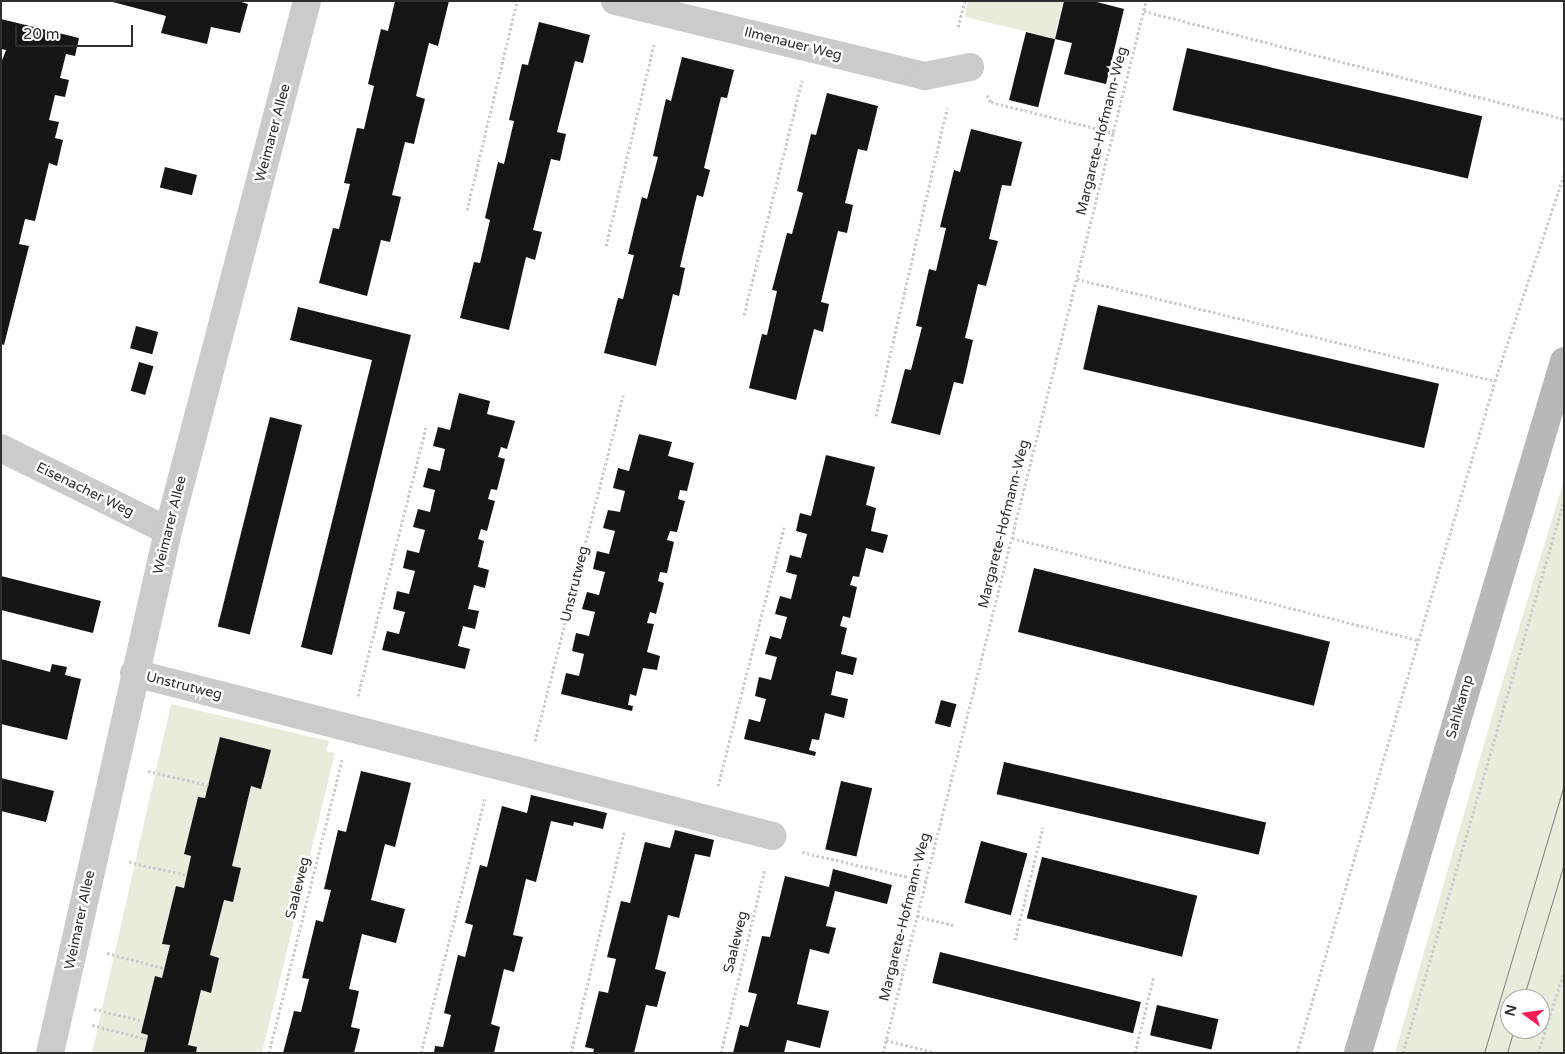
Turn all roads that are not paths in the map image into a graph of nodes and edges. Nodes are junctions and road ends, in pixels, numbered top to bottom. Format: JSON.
{"nodes":[{"id":1,"x":307,"y":1,"type":"edge"},
{"id":2,"x":615,"y":1,"type":"edge"},
{"id":3,"x":963,"y":68,"type":"road end"},
{"id":4,"x":1564,"y":361,"type":"edge"},
{"id":5,"x":1,"y":448,"type":"edge"},
{"id":6,"x":168,"y":531,"type":"junction"},
{"id":7,"x":134,"y":673,"type":"junction"},
{"id":8,"x":773,"y":836,"type":"road end"},
{"id":9,"x":50,"y":1053,"type":"edge"},
{"id":10,"x":1358,"y":1053,"type":"edge"}],
"edges":[{"from":1,"to":6,"type":"street","name":"Weimarer Allee"},
{"from":2,"to":3,"type":"street","name":"Ilmenauer Weg"},
{"from":4,"to":10,"type":"street","name":"Sahlkamp"},
{"from":5,"to":6,"type":"street","name":"Eisenacher Weg"},
{"from":6,"to":7,"type":"street","name":"Weimarer Allee"},
{"from":7,"to":8,"type":"street","name":"Unstrutweg"},
{"from":7,"to":9,"type":"street","name":"Weimarer Allee"}]}
